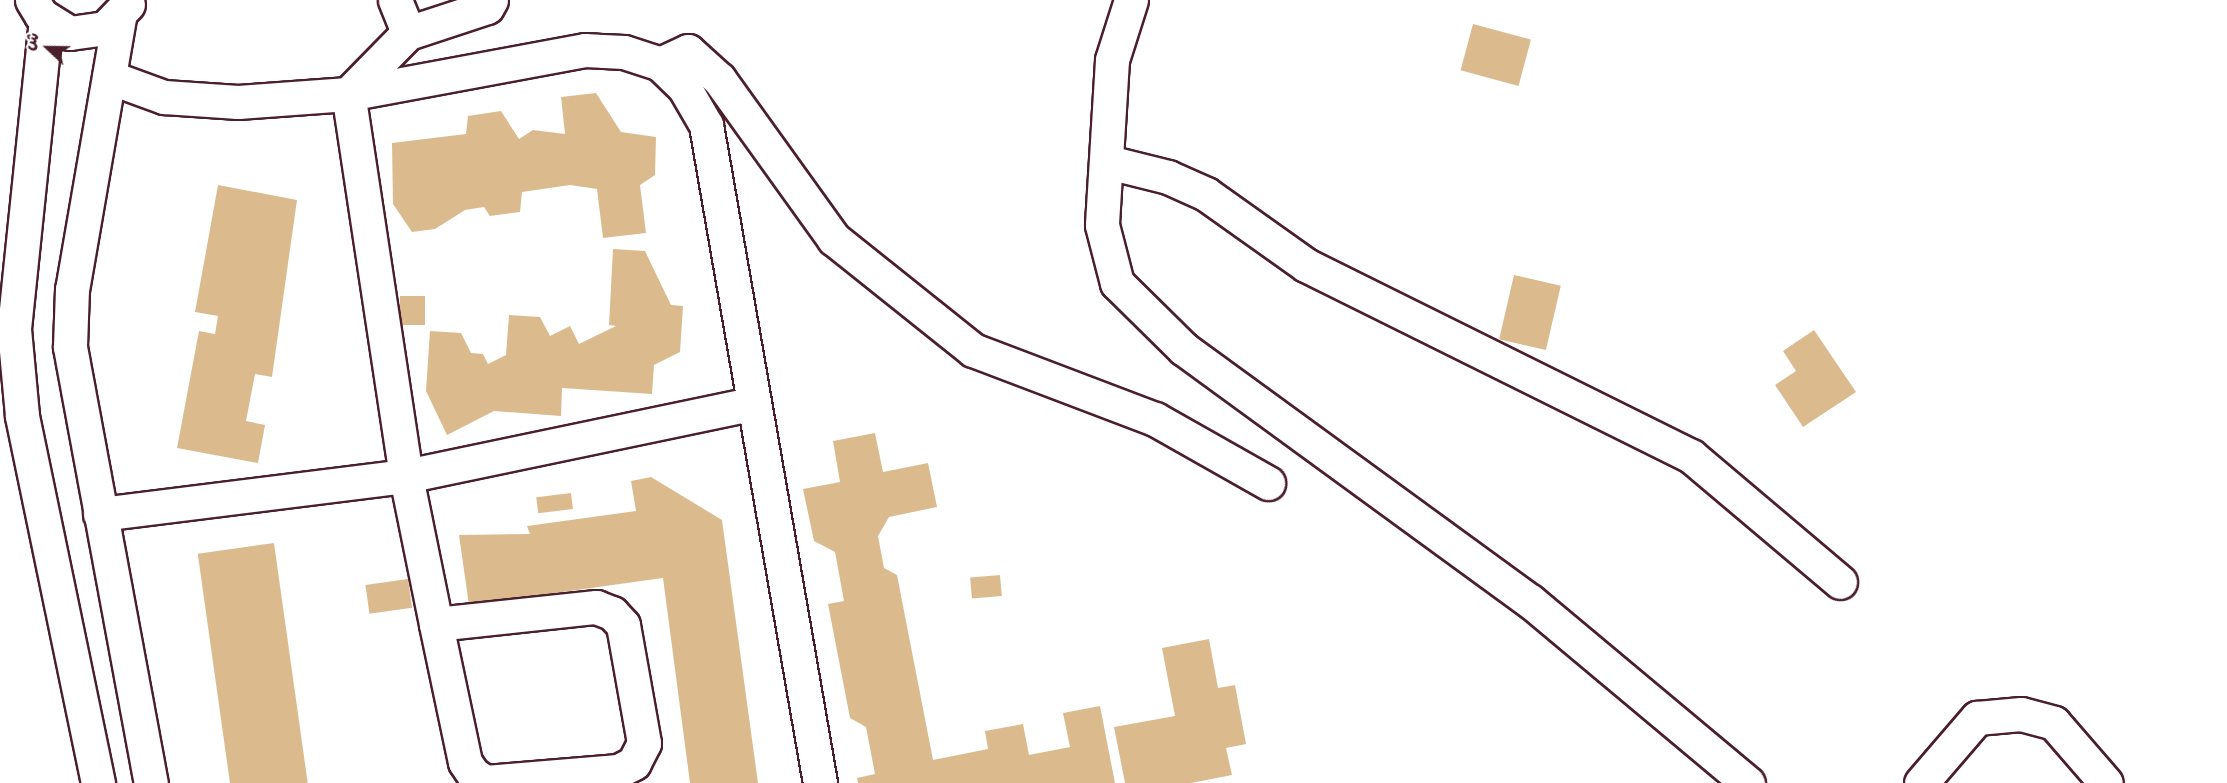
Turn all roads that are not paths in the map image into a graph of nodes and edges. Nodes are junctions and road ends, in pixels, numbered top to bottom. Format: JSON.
{"nodes":[{"id":1,"x":394,"y":0,"type":"edge"},
{"id":2,"x":491,"y":0,"type":"edge"},
{"id":3,"x":1131,"y":0,"type":"edge"},
{"id":4,"x":39,"y":9,"type":"edge"},
{"id":5,"x":125,"y":9,"type":"edge"},
{"id":6,"x":408,"y":33,"type":"junction"},
{"id":7,"x":660,"y":64,"type":"junction"},
{"id":8,"x":109,"y":77,"type":"junction"},
{"id":9,"x":348,"y":94,"type":"junction"},
{"id":10,"x":1108,"y":162,"type":"junction"},
{"id":11,"x":751,"y":404,"type":"junction"},
{"id":12,"x":406,"y":476,"type":"junction"},
{"id":13,"x":1268,"y":483,"type":"dead end"},
{"id":14,"x":100,"y":514,"type":"junction"},
{"id":15,"x":1840,"y":582,"type":"dead end"},
{"id":16,"x":436,"y":624,"type":"junction"},
{"id":17,"x":98,"y":783,"type":"edge"},
{"id":18,"x":151,"y":783,"type":"edge"},
{"id":19,"x":820,"y":783,"type":"edge"},
{"id":20,"x":1748,"y":783,"type":"edge"},
{"id":21,"x":1922,"y":783,"type":"edge"},
{"id":22,"x":2106,"y":783,"type":"edge"}],
"edges":[{"from":1,"to":6,"type":"street"},
{"from":2,"to":6,"type":"street"},
{"from":3,"to":10,"type":"street"},
{"from":4,"to":5,"type":"street"},
{"from":4,"to":17,"type":"street"},
{"from":5,"to":8,"type":"street"},
{"from":6,"to":9,"type":"street"},
{"from":7,"to":9,"type":"street"},
{"from":7,"to":11,"type":"street"},
{"from":7,"to":13,"type":"street"},
{"from":8,"to":9,"type":"street"},
{"from":8,"to":14,"type":"street"},
{"from":9,"to":12,"type":"street"},
{"from":10,"to":15,"type":"street"},
{"from":10,"to":20,"type":"street"},
{"from":11,"to":12,"type":"street"},
{"from":11,"to":19,"type":"street"},
{"from":12,"to":14,"type":"street"},
{"from":12,"to":16,"type":"street"},
{"from":14,"to":18,"type":"street"},
{"from":16,"to":16,"type":"street"},
{"from":21,"to":22,"type":"street"}]}
